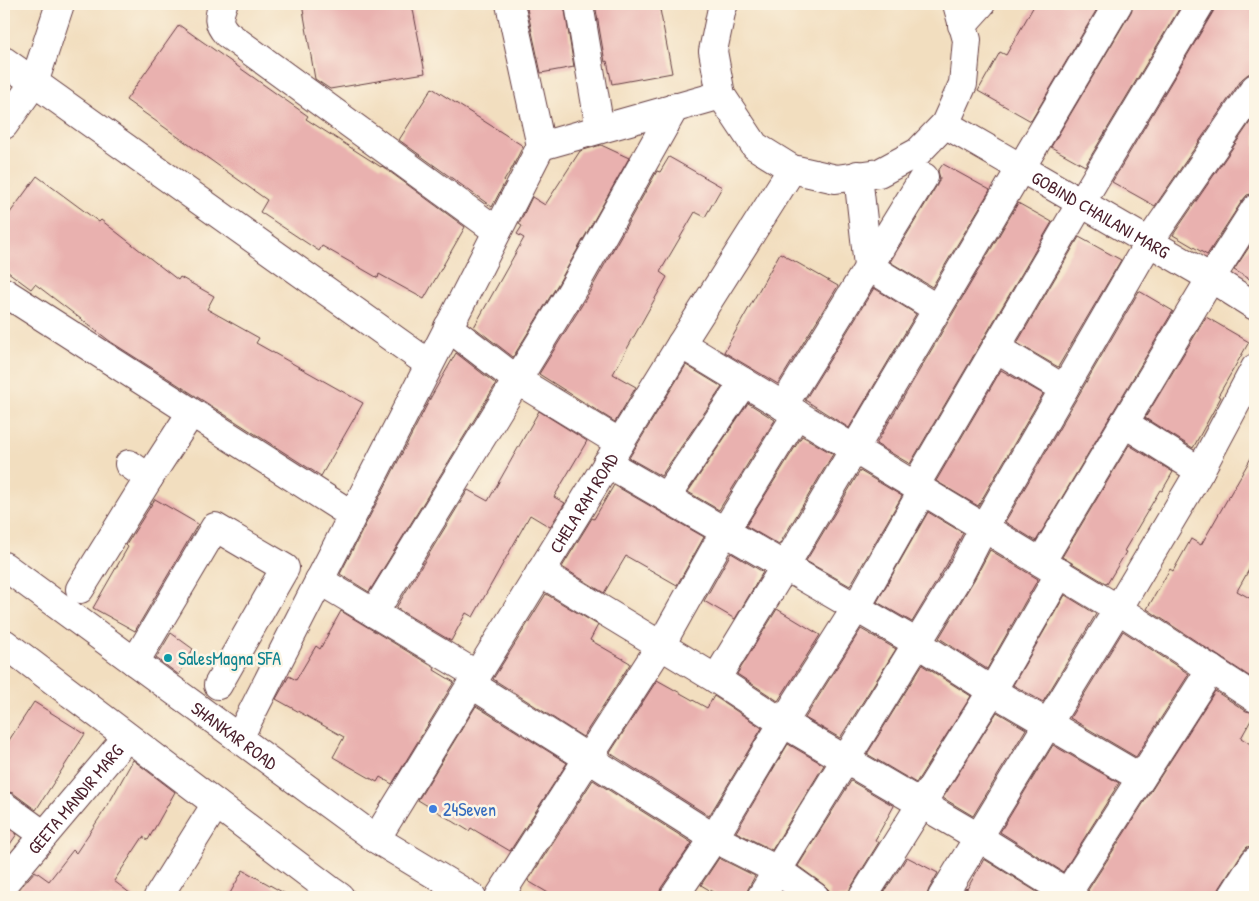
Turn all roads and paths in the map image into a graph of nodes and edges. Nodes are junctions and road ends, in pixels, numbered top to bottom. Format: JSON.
{"nodes":[{"id":1,"x":60,"y":4,"type":"edge"},
{"id":2,"x":223,"y":4,"type":"edge"},
{"id":3,"x":510,"y":4,"type":"edge"},
{"id":4,"x":579,"y":4,"type":"edge"},
{"id":5,"x":981,"y":4,"type":"edge"},
{"id":6,"x":1118,"y":4,"type":"edge"},
{"id":7,"x":1200,"y":4,"type":"edge"},
{"id":8,"x":721,"y":6,"type":"edge"},
{"id":9,"x":959,"y":14,"type":"edge"},
{"id":10,"x":4,"y":61,"type":"edge"},
{"id":11,"x":34,"y":83,"type":"junction"},
{"id":12,"x":1255,"y":88,"type":"edge"},
{"id":13,"x":721,"y":94,"type":"junction"},
{"id":14,"x":675,"y":107,"type":"junction"},
{"id":15,"x":945,"y":124,"type":"junction"},
{"id":16,"x":4,"y":125,"type":"edge"},
{"id":17,"x":600,"y":129,"type":"junction"},
{"id":18,"x":541,"y":146,"type":"junction"},
{"id":19,"x":1021,"y":168,"type":"junction"},
{"id":20,"x":792,"y":169,"type":"junction"},
{"id":21,"x":858,"y":175,"type":"junction"},
{"id":22,"x":924,"y":177,"type":"dead end"},
{"id":23,"x":1081,"y":203,"type":"junction"},
{"id":24,"x":1255,"y":209,"type":"edge"},
{"id":25,"x":497,"y":231,"type":"junction"},
{"id":26,"x":1149,"y":242,"type":"junction"},
{"id":27,"x":868,"y":266,"type":"junction"},
{"id":28,"x":1211,"y":278,"type":"junction"},
{"id":29,"x":4,"y":292,"type":"edge"},
{"id":30,"x":1255,"y":306,"type":"edge"},
{"id":31,"x":936,"y":309,"type":"junction"},
{"id":32,"x":448,"y":327,"type":"junction"},
{"id":33,"x":681,"y":344,"type":"junction"},
{"id":34,"x":996,"y":348,"type":"junction"},
{"id":35,"x":429,"y":364,"type":"junction"},
{"id":36,"x":1255,"y":368,"type":"edge"},
{"id":37,"x":517,"y":380,"type":"junction"},
{"id":38,"x":744,"y":382,"type":"junction"},
{"id":39,"x":1064,"y":388,"type":"junction"},
{"id":40,"x":790,"y":410,"type":"junction"},
{"id":41,"x":191,"y":412,"type":"junction"},
{"id":42,"x":1124,"y":423,"type":"junction"},
{"id":43,"x":854,"y":449,"type":"junction"},
{"id":44,"x":614,"y":453,"type":"junction"},
{"id":45,"x":1200,"y":471,"type":"junction"},
{"id":46,"x":919,"y":488,"type":"junction"},
{"id":47,"x":666,"y":497,"type":"junction"},
{"id":48,"x":352,"y":515,"type":"junction"},
{"id":49,"x":984,"y":527,"type":"junction"},
{"id":50,"x":726,"y":531,"type":"junction"},
{"id":51,"x":4,"y":566,"type":"edge"},
{"id":52,"x":785,"y":566,"type":"junction"},
{"id":53,"x":1050,"y":568,"type":"junction"},
{"id":54,"x":540,"y":572,"type":"junction"},
{"id":55,"x":319,"y":580,"type":"junction"},
{"id":56,"x":80,"y":589,"type":"dead end"},
{"id":57,"x":856,"y":608,"type":"junction"},
{"id":58,"x":1118,"y":609,"type":"junction"},
{"id":59,"x":374,"y":613,"type":"junction"},
{"id":60,"x":4,"y":643,"type":"edge"},
{"id":61,"x":917,"y":643,"type":"junction"},
{"id":62,"x":661,"y":645,"type":"junction"},
{"id":63,"x":135,"y":662,"type":"junction"},
{"id":64,"x":1211,"y":669,"type":"junction"},
{"id":65,"x":716,"y":679,"type":"junction"},
{"id":66,"x":474,"y":680,"type":"junction"},
{"id":67,"x":218,"y":684,"type":"dead end"},
{"id":68,"x":992,"y":691,"type":"junction"},
{"id":69,"x":1255,"y":698,"type":"edge"},
{"id":70,"x":783,"y":723,"type":"junction"},
{"id":71,"x":1048,"y":725,"type":"junction"},
{"id":72,"x":127,"y":737,"type":"junction"},
{"id":73,"x":239,"y":738,"type":"junction"},
{"id":74,"x":588,"y":758,"type":"junction"},
{"id":75,"x":846,"y":759,"type":"junction"},
{"id":76,"x":1141,"y":778,"type":"junction"},
{"id":77,"x":216,"y":804,"type":"junction"},
{"id":78,"x":921,"y":804,"type":"junction"},
{"id":79,"x":4,"y":806,"type":"edge"},
{"id":80,"x":44,"y":835,"type":"junction"},
{"id":81,"x":978,"y":837,"type":"junction"},
{"id":82,"x":714,"y":838,"type":"junction"},
{"id":83,"x":376,"y":839,"type":"junction"},
{"id":84,"x":1255,"y":861,"type":"edge"},
{"id":85,"x":777,"y":870,"type":"junction"},
{"id":86,"x":4,"y":883,"type":"edge"},
{"id":87,"x":332,"y":895,"type":"edge"},
{"id":88,"x":1069,"y":896,"type":"edge"},
{"id":89,"x":158,"y":897,"type":"edge"},
{"id":90,"x":472,"y":897,"type":"edge"},
{"id":91,"x":499,"y":897,"type":"edge"},
{"id":92,"x":674,"y":897,"type":"edge"},
{"id":93,"x":761,"y":897,"type":"edge"},
{"id":94,"x":815,"y":897,"type":"edge"},
{"id":95,"x":863,"y":897,"type":"edge"},
{"id":96,"x":942,"y":897,"type":"edge"},
{"id":97,"x":1232,"y":897,"type":"edge"}],
"edges":[{"from":1,"to":11,"type":"street"},
{"from":2,"to":25,"type":"street"},
{"from":3,"to":18,"type":"street"},
{"from":4,"to":17,"type":"street"},
{"from":5,"to":9,"type":"street"},
{"from":6,"to":19,"type":"street"},
{"from":7,"to":23,"type":"street"},
{"from":8,"to":13,"type":"street"},
{"from":9,"to":15,"type":"street"},
{"from":10,"to":11,"type":"street"},
{"from":11,"to":16,"type":"street"},
{"from":11,"to":35,"type":"street"},
{"from":12,"to":26,"type":"street"},
{"from":13,"to":14,"type":"street"},
{"from":13,"to":20,"type":"street"},
{"from":14,"to":17,"type":"street"},
{"from":14,"to":37,"type":"street"},
{"from":15,"to":19,"type":"street","name":"GOBIND CHAILANI MARG"},
{"from":15,"to":21,"type":"street"},
{"from":17,"to":18,"type":"street"},
{"from":18,"to":25,"type":"street"},
{"from":19,"to":23,"type":"street","name":"GOBIND CHAILANI MARG"},
{"from":19,"to":31,"type":"street"},
{"from":20,"to":21,"type":"street"},
{"from":20,"to":33,"type":"street","name":"CHELA RAM ROAD"},
{"from":21,"to":27,"type":"street"},
{"from":22,"to":27,"type":"street"},
{"from":23,"to":26,"type":"street","name":"GOBIND CHAILANI MARG"},
{"from":23,"to":34,"type":"street"},
{"from":24,"to":28,"type":"street"},
{"from":25,"to":32,"type":"street"},
{"from":26,"to":28,"type":"street","name":"GOBIND CHAILANI MARG"},
{"from":26,"to":39,"type":"street"},
{"from":27,"to":31,"type":"street"},
{"from":27,"to":40,"type":"street"},
{"from":28,"to":30,"type":"street","name":"GOBIND CHAILANI MARG"},
{"from":28,"to":42,"type":"street"},
{"from":29,"to":41,"type":"street"},
{"from":31,"to":43,"type":"street"},
{"from":32,"to":35,"type":"street"},
{"from":32,"to":37,"type":"street"},
{"from":33,"to":38,"type":"street"},
{"from":33,"to":44,"type":"street","name":"CHELA RAM ROAD"},
{"from":34,"to":39,"type":"street"},
{"from":34,"to":46,"type":"street"},
{"from":35,"to":48,"type":"street"},
{"from":36,"to":45,"type":"street"},
{"from":37,"to":44,"type":"street"},
{"from":37,"to":59,"type":"street"},
{"from":38,"to":40,"type":"street"},
{"from":38,"to":47,"type":"street"},
{"from":39,"to":49,"type":"street"},
{"from":40,"to":43,"type":"street"},
{"from":40,"to":50,"type":"street"},
{"from":41,"to":48,"type":"street"},
{"from":41,"to":56,"type":"street"},
{"from":42,"to":45,"type":"street"},
{"from":42,"to":53,"type":"street"},
{"from":43,"to":46,"type":"street"},
{"from":43,"to":52,"type":"street"},
{"from":44,"to":47,"type":"street"},
{"from":44,"to":54,"type":"street","name":"CHELA RAM ROAD"},
{"from":45,"to":58,"type":"street"},
{"from":46,"to":49,"type":"street"},
{"from":46,"to":57,"type":"street"},
{"from":47,"to":50,"type":"street"},
{"from":48,"to":55,"type":"street"},
{"from":49,"to":53,"type":"street"},
{"from":49,"to":61,"type":"street"},
{"from":50,"to":52,"type":"street"},
{"from":50,"to":62,"type":"street"},
{"from":51,"to":63,"type":"street","name":"SHANKAR ROAD"},
{"from":52,"to":57,"type":"street"},
{"from":52,"to":65,"type":"street"},
{"from":53,"to":58,"type":"street"},
{"from":53,"to":68,"type":"street"},
{"from":54,"to":62,"type":"street"},
{"from":54,"to":66,"type":"street","name":"CHELA RAM ROAD"},
{"from":55,"to":59,"type":"street"},
{"from":55,"to":73,"type":"street"},
{"from":57,"to":61,"type":"street"},
{"from":57,"to":70,"type":"street"},
{"from":58,"to":64,"type":"street"},
{"from":58,"to":71,"type":"street"},
{"from":59,"to":66,"type":"street"},
{"from":60,"to":72,"type":"street"},
{"from":61,"to":68,"type":"street"},
{"from":61,"to":75,"type":"street"},
{"from":62,"to":65,"type":"street"},
{"from":62,"to":74,"type":"street"},
{"from":63,"to":67,"type":"street"},
{"from":63,"to":73,"type":"street","name":"SHANKAR ROAD"},
{"from":64,"to":69,"type":"street"},
{"from":64,"to":76,"type":"street"},
{"from":65,"to":70,"type":"street"},
{"from":66,"to":74,"type":"street"},
{"from":66,"to":83,"type":"street","name":"CHELA RAM ROAD"},
{"from":68,"to":71,"type":"street"},
{"from":68,"to":78,"type":"street"},
{"from":70,"to":75,"type":"street"},
{"from":70,"to":82,"type":"street"},
{"from":71,"to":76,"type":"street"},
{"from":71,"to":81,"type":"street"},
{"from":72,"to":77,"type":"street"},
{"from":72,"to":80,"type":"street","name":"GEETA MANDIR MARG"},
{"from":73,"to":83,"type":"street","name":"SHANKAR ROAD"},
{"from":74,"to":82,"type":"street"},
{"from":74,"to":91,"type":"street"},
{"from":75,"to":78,"type":"street"},
{"from":75,"to":85,"type":"street"},
{"from":76,"to":88,"type":"street"},
{"from":77,"to":87,"type":"street"},
{"from":77,"to":89,"type":"street"},
{"from":78,"to":81,"type":"street"},
{"from":78,"to":95,"type":"street"},
{"from":79,"to":80,"type":"street"},
{"from":80,"to":86,"type":"street","name":"GEETA MANDIR MARG"},
{"from":81,"to":88,"type":"street"},
{"from":81,"to":96,"type":"street"},
{"from":82,"to":85,"type":"street"},
{"from":82,"to":92,"type":"street"},
{"from":83,"to":90,"type":"street","name":"SHANKAR ROAD"},
{"from":84,"to":97,"type":"street"},
{"from":85,"to":93,"type":"street"},
{"from":85,"to":94,"type":"street"}]}
